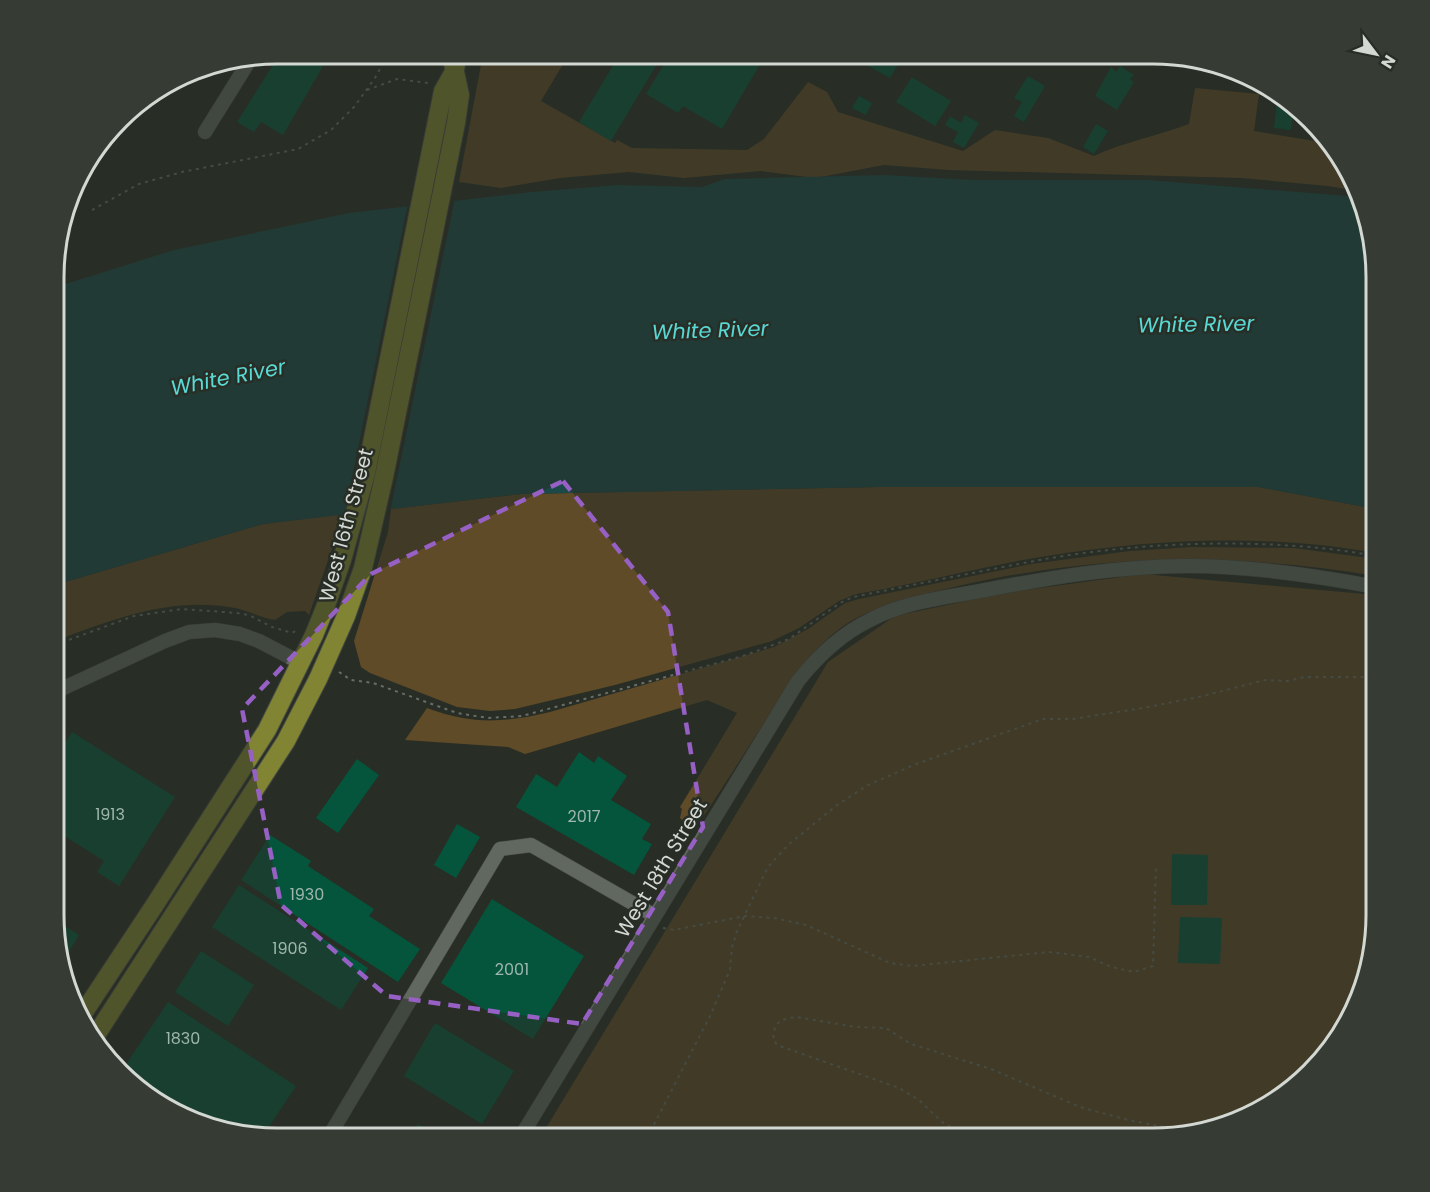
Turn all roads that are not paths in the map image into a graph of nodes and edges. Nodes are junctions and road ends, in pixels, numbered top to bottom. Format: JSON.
{"nodes":[{"id":1,"x":454,"y":64,"type":"edge"},
{"id":2,"x":458,"y":64,"type":"edge"},
{"id":3,"x":246,"y":67,"type":"edge"},
{"id":4,"x":205,"y":132,"type":"dead end"},
{"id":5,"x":1365,"y":585,"type":"edge"},
{"id":6,"x":301,"y":663,"type":"junction"},
{"id":7,"x":65,"y":687,"type":"edge"},
{"id":8,"x":652,"y":921,"type":"junction"},
{"id":9,"x":86,"y":1009,"type":"edge"},
{"id":10,"x":99,"y":1031,"type":"edge"},
{"id":11,"x":334,"y":1128,"type":"edge"},
{"id":12,"x":526,"y":1128,"type":"edge"}],
"edges":[{"from":1,"to":6,"type":"main road","name":"West 16th Street"},
{"from":2,"to":10,"type":"main road","name":"West 16th Street"},
{"from":3,"to":4,"type":"street"},
{"from":5,"to":8,"type":"street","name":"West 18th Street"},
{"from":6,"to":7,"type":"street"},
{"from":6,"to":9,"type":"main road","name":"West 16th Street"},
{"from":8,"to":11,"type":"street"},
{"from":8,"to":12,"type":"street","name":"West 18th Street"}]}
